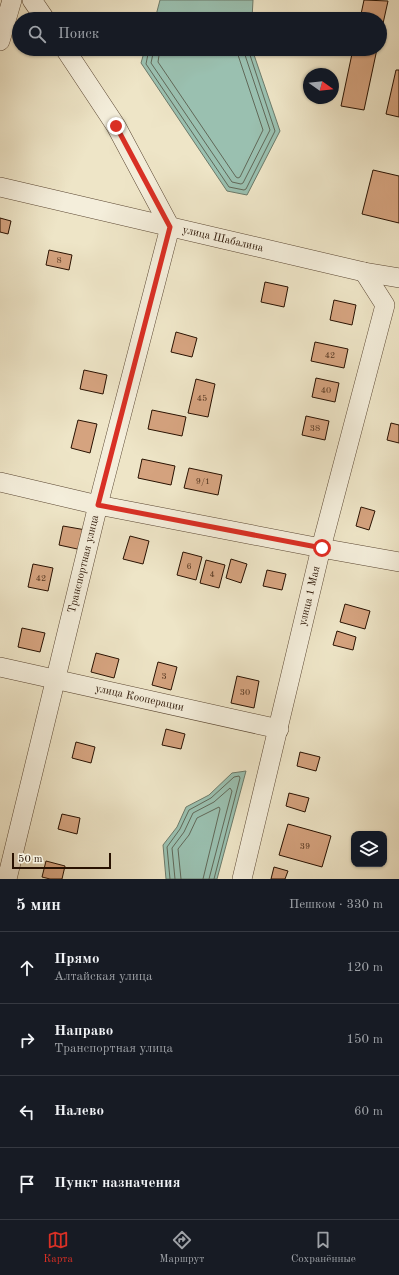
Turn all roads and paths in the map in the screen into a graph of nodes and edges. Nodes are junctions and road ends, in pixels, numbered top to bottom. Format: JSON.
{"nodes":[{"id":1,"x":12,"y":0,"type":"edge"},
{"id":2,"x":32,"y":0,"type":"edge"},
{"id":3,"x":40,"y":12,"type":"edge"},
{"id":4,"x":0,"y":40,"type":"edge"},
{"id":5,"x":70,"y":56,"type":"edge"},
{"id":6,"x":0,"y":187,"type":"edge"},
{"id":7,"x":170,"y":227,"type":"junction"},
{"id":8,"x":364,"y":272,"type":"junction"},
{"id":9,"x":399,"y":278,"type":"edge"},
{"id":10,"x":0,"y":482,"type":"edge"},
{"id":11,"x":98,"y":505,"type":"junction"},
{"id":12,"x":322,"y":548,"type":"junction"},
{"id":13,"x":399,"y":562,"type":"edge"},
{"id":14,"x":0,"y":667,"type":"edge"},
{"id":15,"x":55,"y":680,"type":"junction"},
{"id":16,"x":279,"y":729,"type":"junction"},
{"id":17,"x":7,"y":879,"type":"edge"},
{"id":18,"x":242,"y":879,"type":"edge"}],
"edges":[{"from":1,"to":4,"type":"street"},
{"from":2,"to":3,"type":"street"},
{"from":5,"to":7,"type":"street"},
{"from":6,"to":7,"type":"street","name":"улица Шабалина"},
{"from":7,"to":8,"type":"street","name":"улица Шабалина"},
{"from":7,"to":11,"type":"street","name":"Транспортная улица"},
{"from":8,"to":9,"type":"street","name":"улица Шабалина"},
{"from":8,"to":12,"type":"street","name":"улица 1 Мая"},
{"from":10,"to":11,"type":"street"},
{"from":11,"to":12,"type":"street"},
{"from":11,"to":15,"type":"street","name":"Транспортная улица"},
{"from":12,"to":13,"type":"street"},
{"from":12,"to":16,"type":"street","name":"улица 1 Мая"},
{"from":14,"to":15,"type":"street","name":"улица Кооперации"},
{"from":15,"to":16,"type":"street","name":"улица Кооперации"},
{"from":15,"to":17,"type":"street","name":"Транспортная улица"},
{"from":16,"to":18,"type":"street","name":"улица 1 Мая"}]}
